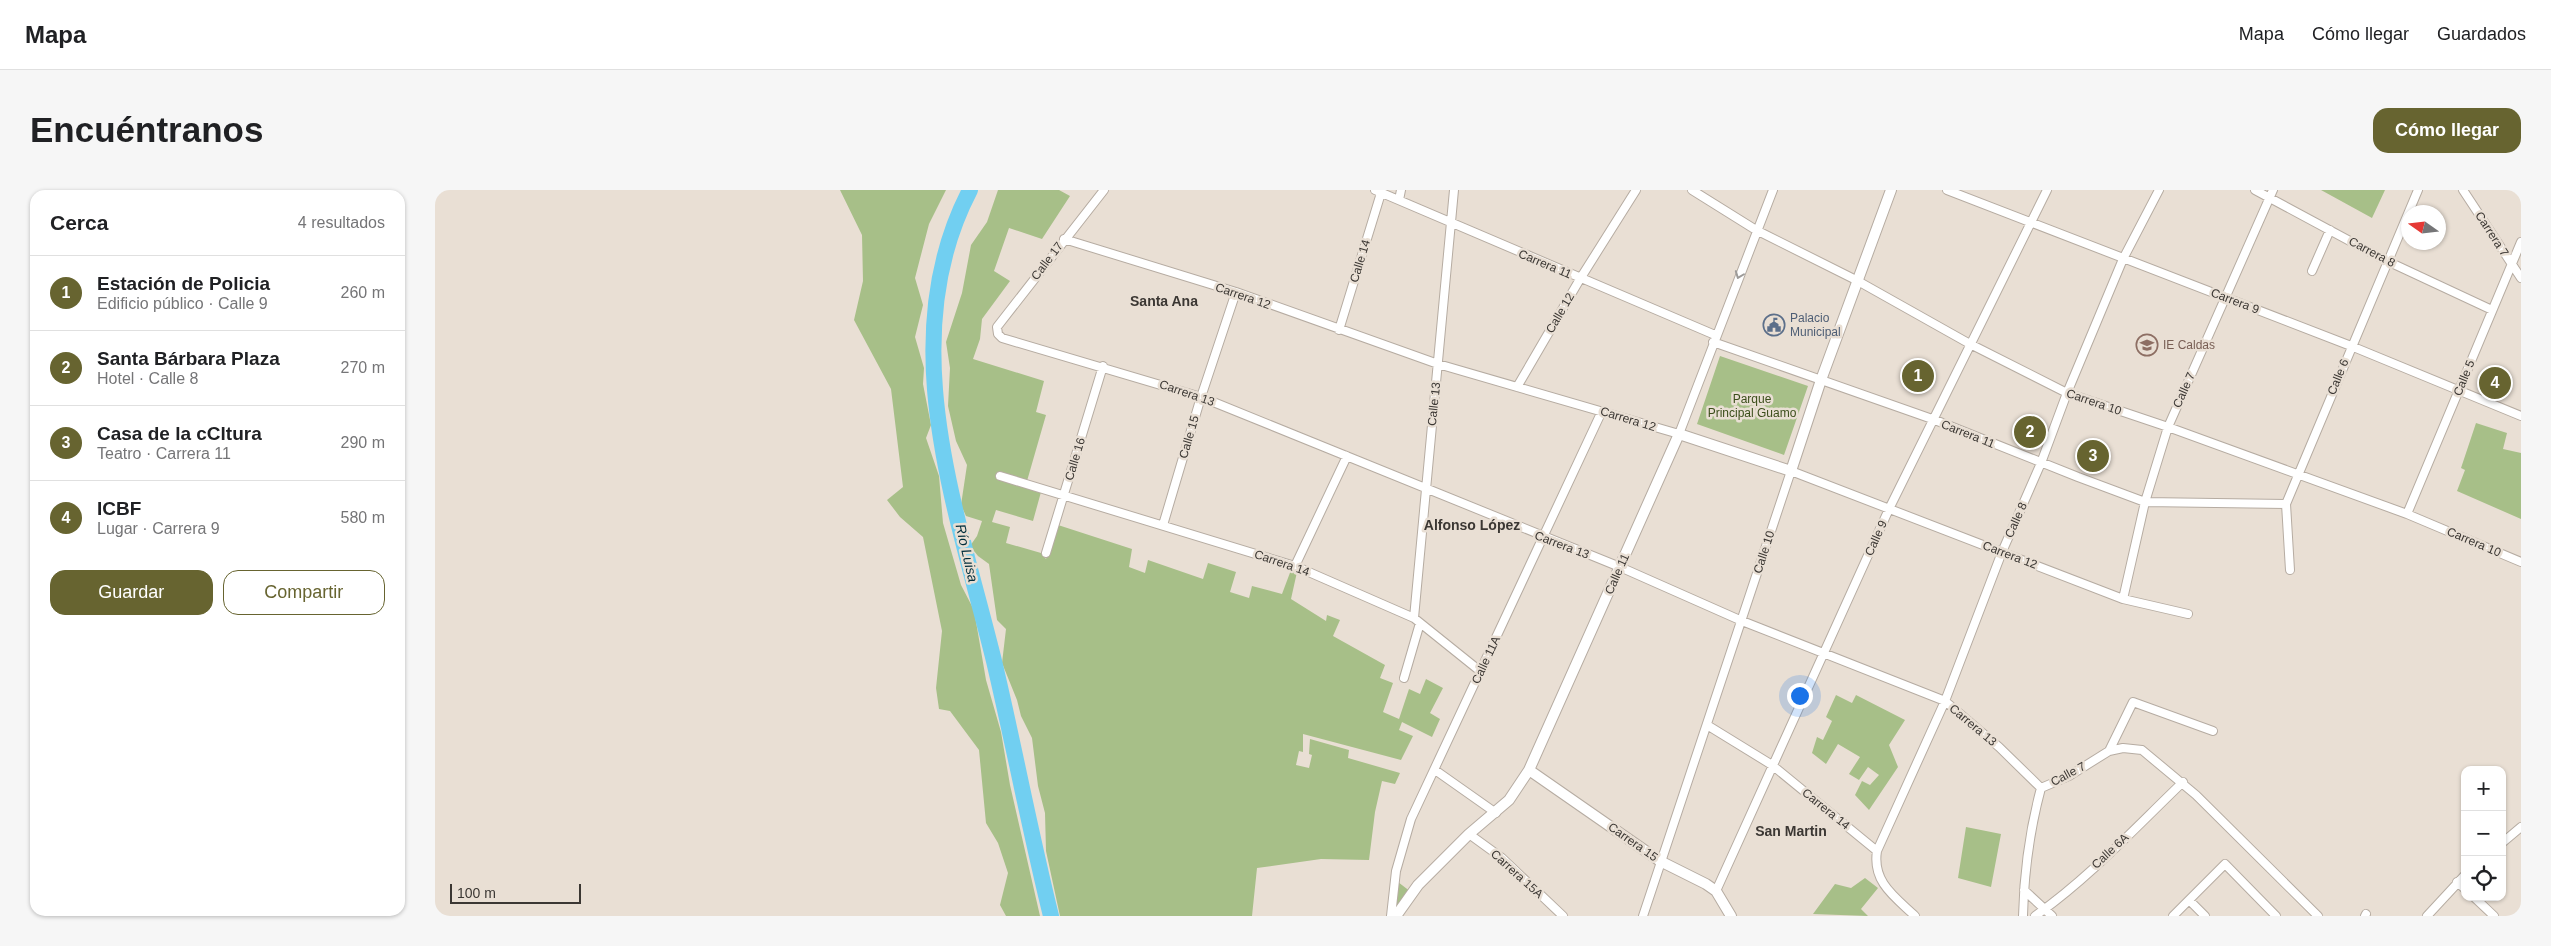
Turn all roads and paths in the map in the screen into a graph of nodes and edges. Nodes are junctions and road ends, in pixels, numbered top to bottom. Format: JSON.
{"nodes":[{"id":1,"x":1104,"y":190,"type":"edge"},
{"id":2,"x":1401,"y":190,"type":"edge"},
{"id":3,"x":1454,"y":190,"type":"edge"},
{"id":4,"x":1636,"y":190,"type":"edge"},
{"id":5,"x":1691,"y":190,"type":"edge"},
{"id":6,"x":1773,"y":190,"type":"edge"},
{"id":7,"x":1891,"y":190,"type":"edge"},
{"id":8,"x":1947,"y":190,"type":"edge"},
{"id":9,"x":2047,"y":190,"type":"edge"},
{"id":10,"x":2159,"y":190,"type":"edge"},
{"id":11,"x":2255,"y":190,"type":"edge"},
{"id":12,"x":2418,"y":190,"type":"edge"},
{"id":13,"x":2463,"y":190,"type":"edge"},
{"id":14,"x":1378,"y":191,"type":"edge"},
{"id":15,"x":2271,"y":193,"type":"edge"},
{"id":16,"x":1399,"y":200,"type":"junction"},
{"id":17,"x":1451,"y":224,"type":"junction"},
{"id":18,"x":2031,"y":224,"type":"junction"},
{"id":19,"x":1756,"y":230,"type":"junction"},
{"id":20,"x":2330,"y":230,"type":"junction"},
{"id":21,"x":1063,"y":239,"type":"junction"},
{"id":22,"x":2521,"y":242,"type":"edge"},
{"id":23,"x":2521,"y":257,"type":"edge"},
{"id":24,"x":2123,"y":259,"type":"junction"},
{"id":25,"x":2387,"y":261,"type":"junction"},
{"id":26,"x":2511,"y":264,"type":"junction"},
{"id":27,"x":2312,"y":272,"type":"dead end"},
{"id":28,"x":2521,"y":278,"type":"edge"},
{"id":29,"x":1580,"y":279,"type":"junction"},
{"id":30,"x":1856,"y":280,"type":"junction"},
{"id":31,"x":1236,"y":292,"type":"junction"},
{"id":32,"x":2225,"y":297,"type":"junction"},
{"id":33,"x":2492,"y":310,"type":"junction"},
{"id":34,"x":1339,"y":330,"type":"junction"},
{"id":35,"x":998,"y":334,"type":"joint"},
{"id":36,"x":1714,"y":339,"type":"junction"},
{"id":37,"x":1970,"y":344,"type":"junction"},
{"id":38,"x":2351,"y":346,"type":"junction"},
{"id":39,"x":1438,"y":364,"type":"junction"},
{"id":40,"x":1103,"y":366,"type":"junction"},
{"id":41,"x":1821,"y":380,"type":"junction"},
{"id":42,"x":1517,"y":387,"type":"junction"},
{"id":43,"x":2458,"y":390,"type":"junction"},
{"id":44,"x":2067,"y":393,"type":"junction"},
{"id":45,"x":1201,"y":396,"type":"junction"},
{"id":46,"x":1602,"y":411,"type":"junction"},
{"id":47,"x":2521,"y":416,"type":"edge"},
{"id":48,"x":1935,"y":420,"type":"junction"},
{"id":49,"x":2168,"y":426,"type":"junction"},
{"id":50,"x":1679,"y":434,"type":"junction"},
{"id":51,"x":1347,"y":456,"type":"junction"},
{"id":52,"x":2041,"y":463,"type":"junction"},
{"id":53,"x":1791,"y":471,"type":"junction"},
{"id":54,"x":2297,"y":475,"type":"junction"},
{"id":55,"x":1000,"y":476,"type":"dead end"},
{"id":56,"x":1425,"y":489,"type":"junction"},
{"id":57,"x":1064,"y":495,"type":"junction"},
{"id":58,"x":2145,"y":502,"type":"junction"},
{"id":59,"x":2286,"y":504,"type":"junction"},
{"id":60,"x":1889,"y":509,"type":"junction"},
{"id":61,"x":2407,"y":514,"type":"junction"},
{"id":62,"x":1163,"y":525,"type":"junction"},
{"id":63,"x":1543,"y":538,"type":"junction"},
{"id":64,"x":2002,"y":552,"type":"junction"},
{"id":65,"x":1046,"y":553,"type":"dead end"},
{"id":66,"x":2521,"y":562,"type":"edge"},
{"id":67,"x":1295,"y":566,"type":"junction"},
{"id":68,"x":1620,"y":568,"type":"junction"},
{"id":69,"x":2290,"y":570,"type":"dead end"},
{"id":70,"x":2123,"y":599,"type":"junction"},
{"id":71,"x":2188,"y":614,"type":"dead end"},
{"id":72,"x":1417,"y":621,"type":"junction"},
{"id":73,"x":1742,"y":621,"type":"junction"},
{"id":74,"x":1824,"y":652,"type":"junction"},
{"id":75,"x":1481,"y":671,"type":"junction"},
{"id":76,"x":1404,"y":678,"type":"dead end"},
{"id":77,"x":1945,"y":701,"type":"junction"},
{"id":78,"x":1707,"y":725,"type":"junction"},
{"id":79,"x":2213,"y":731,"type":"dead end"},
{"id":80,"x":2109,"y":751,"type":"junction"},
{"id":81,"x":1771,"y":765,"type":"junction"},
{"id":82,"x":1435,"y":770,"type":"junction"},
{"id":83,"x":1529,"y":770,"type":"junction"},
{"id":84,"x":2183,"y":782,"type":"junction"},
{"id":85,"x":2041,"y":788,"type":"junction"},
{"id":86,"x":1496,"y":813,"type":"junction"},
{"id":87,"x":2521,"y":828,"type":"edge"},
{"id":88,"x":1469,"y":834,"type":"junction"},
{"id":89,"x":2506,"y":840,"type":"edge"},
{"id":90,"x":1877,"y":851,"type":"junction"},
{"id":91,"x":1660,"y":861,"type":"junction"},
{"id":92,"x":2461,"y":878,"type":"edge"},
{"id":93,"x":2457,"y":882,"type":"junction"},
{"id":94,"x":2461,"y":886,"type":"edge"},
{"id":95,"x":2024,"y":890,"type":"junction"},
{"id":96,"x":1717,"y":891,"type":"junction"},
{"id":97,"x":2189,"y":900,"type":"junction"},
{"id":98,"x":2478,"y":901,"type":"edge"},
{"id":99,"x":2045,"y":909,"type":"junction"},
{"id":100,"x":1391,"y":916,"type":"edge"},
{"id":101,"x":1396,"y":916,"type":"edge"},
{"id":102,"x":1563,"y":916,"type":"edge"},
{"id":103,"x":1643,"y":916,"type":"edge"},
{"id":104,"x":1731,"y":916,"type":"edge"},
{"id":105,"x":1915,"y":916,"type":"edge"},
{"id":106,"x":2023,"y":916,"type":"edge"},
{"id":107,"x":2035,"y":916,"type":"edge"},
{"id":108,"x":2053,"y":916,"type":"edge"},
{"id":109,"x":2173,"y":916,"type":"edge"},
{"id":110,"x":2205,"y":916,"type":"edge"},
{"id":111,"x":2276,"y":916,"type":"edge"},
{"id":112,"x":2318,"y":916,"type":"edge"},
{"id":113,"x":2427,"y":916,"type":"edge"},
{"id":114,"x":2494,"y":916,"type":"edge"}],
"edges":[{"from":1,"to":21,"type":"street","name":"Calle 17"},
{"from":2,"to":16,"type":"street"},
{"from":3,"to":17,"type":"street","name":"Calle 13"},
{"from":4,"to":29,"type":"street","name":"Calle 12"},
{"from":5,"to":19,"type":"street","name":"Carrera 10"},
{"from":6,"to":19,"type":"street","name":"Calle 11"},
{"from":7,"to":30,"type":"main road","name":"Calle 10"},
{"from":8,"to":18,"type":"street","name":"Carrera 9"},
{"from":9,"to":18,"type":"street","name":"Calle 9"},
{"from":10,"to":24,"type":"street","name":"Calle 8"},
{"from":11,"to":15,"type":"street","name":"Carrera 8"},
{"from":12,"to":25,"type":"street","name":"Calle 6"},
{"from":13,"to":26,"type":"street","name":"Carrera 7"},
{"from":14,"to":16,"type":"street","name":"Carrera 11"},
{"from":14,"to":34,"type":"street","name":"Calle 14"},
{"from":15,"to":20,"type":"street","name":"Carrera 8"},
{"from":15,"to":32,"type":"street","name":"Calle 7"},
{"from":16,"to":17,"type":"street","name":"Carrera 11"},
{"from":17,"to":29,"type":"street","name":"Carrera 11"},
{"from":17,"to":39,"type":"street","name":"Calle 13"},
{"from":18,"to":24,"type":"street","name":"Carrera 9"},
{"from":18,"to":37,"type":"street","name":"Calle 9"},
{"from":19,"to":30,"type":"street","name":"Carrera 10"},
{"from":19,"to":36,"type":"street","name":"Calle 11","one_way":true},
{"from":20,"to":25,"type":"street","name":"Carrera 8"},
{"from":20,"to":27,"type":"street"},
{"from":21,"to":31,"type":"street","name":"Carrera 12"},
{"from":21,"to":35,"type":"street","name":"Calle 17"},
{"from":22,"to":26,"type":"street","name":"Calle 5"},
{"from":23,"to":26,"type":"street"},
{"from":24,"to":32,"type":"street","name":"Carrera 9"},
{"from":24,"to":44,"type":"street","name":"Calle 8"},
{"from":25,"to":33,"type":"street","name":"Carrera 8"},
{"from":25,"to":38,"type":"street","name":"Calle 6"},
{"from":26,"to":28,"type":"street","name":"Carrera 7"},
{"from":26,"to":33,"type":"street","name":"Calle 5"},
{"from":29,"to":36,"type":"street","name":"Carrera 11"},
{"from":29,"to":42,"type":"street","name":"Calle 12"},
{"from":30,"to":37,"type":"street","name":"Carrera 10"},
{"from":30,"to":41,"type":"main road","name":"Calle 10"},
{"from":31,"to":34,"type":"street","name":"Carrera 12"},
{"from":31,"to":45,"type":"street","name":"Calle 15"},
{"from":32,"to":38,"type":"street","name":"Carrera 9"},
{"from":32,"to":49,"type":"street","name":"Calle 7"},
{"from":33,"to":43,"type":"street","name":"Calle 5"},
{"from":34,"to":39,"type":"street","name":"Carrera 12"},
{"from":35,"to":40,"type":"street","name":"Carrera 13"},
{"from":36,"to":41,"type":"street","name":"Carrera 11"},
{"from":36,"to":50,"type":"street","name":"Calle 11"},
{"from":37,"to":44,"type":"street","name":"Carrera 10"},
{"from":37,"to":48,"type":"street","name":"Calle 9"},
{"from":38,"to":43,"type":"street","name":"Carrera 9"},
{"from":38,"to":54,"type":"street","name":"Calle 6"},
{"from":39,"to":42,"type":"street","name":"Carrera 12"},
{"from":39,"to":56,"type":"street","name":"Calle 13"},
{"from":40,"to":45,"type":"street","name":"Carrera 13"},
{"from":40,"to":57,"type":"street","name":"Calle 16"},
{"from":41,"to":48,"type":"street","name":"Carrera 11"},
{"from":41,"to":53,"type":"main road","name":"Calle 10"},
{"from":42,"to":46,"type":"street","name":"Carrera 12"},
{"from":43,"to":47,"type":"street","name":"Carrera 9"},
{"from":43,"to":61,"type":"street","name":"Calle 5"},
{"from":44,"to":49,"type":"street","name":"Carrera 10"},
{"from":44,"to":52,"type":"street","name":"Calle 8"},
{"from":45,"to":51,"type":"street","name":"Carrera 13"},
{"from":45,"to":62,"type":"street","name":"Calle 15"},
{"from":46,"to":50,"type":"street","name":"Carrera 12"},
{"from":46,"to":63,"type":"street","name":"Calle 11A"},
{"from":48,"to":52,"type":"street","name":"Carrera 11"},
{"from":48,"to":60,"type":"street","name":"Calle 9"},
{"from":49,"to":54,"type":"street","name":"Carrera 10"},
{"from":49,"to":58,"type":"street","name":"Calle 7"},
{"from":50,"to":53,"type":"main road","name":"Carrera 12"},
{"from":50,"to":68,"type":"main road","name":"Calle 11"},
{"from":51,"to":56,"type":"street","name":"Carrera 13"},
{"from":51,"to":67,"type":"street"},
{"from":52,"to":58,"type":"street","name":"Carrera 11"},
{"from":52,"to":64,"type":"street","name":"Calle 8"},
{"from":53,"to":60,"type":"street","name":"Carrera 12"},
{"from":53,"to":73,"type":"street","name":"Calle 10"},
{"from":54,"to":59,"type":"street","name":"Calle 6"},
{"from":54,"to":61,"type":"street","name":"Carrera 10"},
{"from":55,"to":57,"type":"street"},
{"from":56,"to":63,"type":"street","name":"Carrera 13"},
{"from":56,"to":72,"type":"street","name":"Calle 13"},
{"from":57,"to":62,"type":"street","name":"Carrera 14"},
{"from":57,"to":65,"type":"street","name":"Calle 16"},
{"from":58,"to":59,"type":"street","name":"Carrera 11"},
{"from":58,"to":70,"type":"street","name":"Calle 7"},
{"from":59,"to":69,"type":"street","name":"Calle 6"},
{"from":60,"to":64,"type":"street","name":"Carrera 12"},
{"from":60,"to":74,"type":"street","name":"Calle 9"},
{"from":61,"to":66,"type":"street","name":"Carrera 10"},
{"from":62,"to":67,"type":"street","name":"Carrera 14"},
{"from":63,"to":68,"type":"street","name":"Carrera 13"},
{"from":63,"to":75,"type":"street","name":"Calle 11A"},
{"from":64,"to":70,"type":"street","name":"Carrera 12"},
{"from":64,"to":77,"type":"street","name":"Calle 8"},
{"from":67,"to":72,"type":"street","name":"Carrera 14"},
{"from":68,"to":73,"type":"street","name":"Carrera 13"},
{"from":68,"to":83,"type":"main road","name":"Calle 11"},
{"from":70,"to":71,"type":"street","name":"Carrera 12"},
{"from":72,"to":75,"type":"street","name":"Carrera 14"},
{"from":72,"to":76,"type":"street","name":"Calle 13"},
{"from":73,"to":74,"type":"street","name":"Carrera 13"},
{"from":73,"to":78,"type":"street","name":"Calle 10"},
{"from":74,"to":77,"type":"street","name":"Carrera 13"},
{"from":74,"to":81,"type":"street","name":"Calle 9"},
{"from":75,"to":82,"type":"street","name":"Calle 11A"},
{"from":77,"to":85,"type":"street","name":"Carrera 13"},
{"from":77,"to":90,"type":"street","name":"Calle 8"},
{"from":78,"to":81,"type":"street","name":"Carrera 14"},
{"from":78,"to":91,"type":"street","name":"Calle 10"},
{"from":79,"to":80,"type":"street"},
{"from":80,"to":84,"type":"street"},
{"from":80,"to":85,"type":"street","name":"Calle 7"},
{"from":81,"to":90,"type":"street","name":"Carrera 14"},
{"from":81,"to":96,"type":"street","name":"Calle 9"},
{"from":82,"to":86,"type":"street"},
{"from":82,"to":100,"type":"street","name":"Calle 11A"},
{"from":83,"to":86,"type":"main road","name":"Calle 11"},
{"from":83,"to":91,"type":"main road","name":"Carrera 15"},
{"from":84,"to":99,"type":"street","name":"Calle 6A"},
{"from":84,"to":112,"type":"street"},
{"from":85,"to":95,"type":"street","name":"Calle 7"},
{"from":86,"to":88,"type":"main road","name":"Calle 11"},
{"from":87,"to":89,"type":"street"},
{"from":88,"to":101,"type":"main road","name":"Calle 11"},
{"from":88,"to":102,"type":"street","name":"Carrera 15A"},
{"from":90,"to":105,"type":"street"},
{"from":91,"to":96,"type":"main road","name":"Carrera 15"},
{"from":91,"to":103,"type":"street","name":"Calle 10"},
{"from":92,"to":93,"type":"street"},
{"from":93,"to":94,"type":"street"},
{"from":93,"to":113,"type":"street"},
{"from":95,"to":99,"type":"street"},
{"from":95,"to":106,"type":"street"},
{"from":96,"to":104,"type":"main road"},
{"from":97,"to":109,"type":"street"},
{"from":97,"to":110,"type":"street"},
{"from":97,"to":111,"type":"street"},
{"from":98,"to":114,"type":"street"},
{"from":99,"to":107,"type":"street","name":"Calle 6A"},
{"from":99,"to":108,"type":"street"}]}
